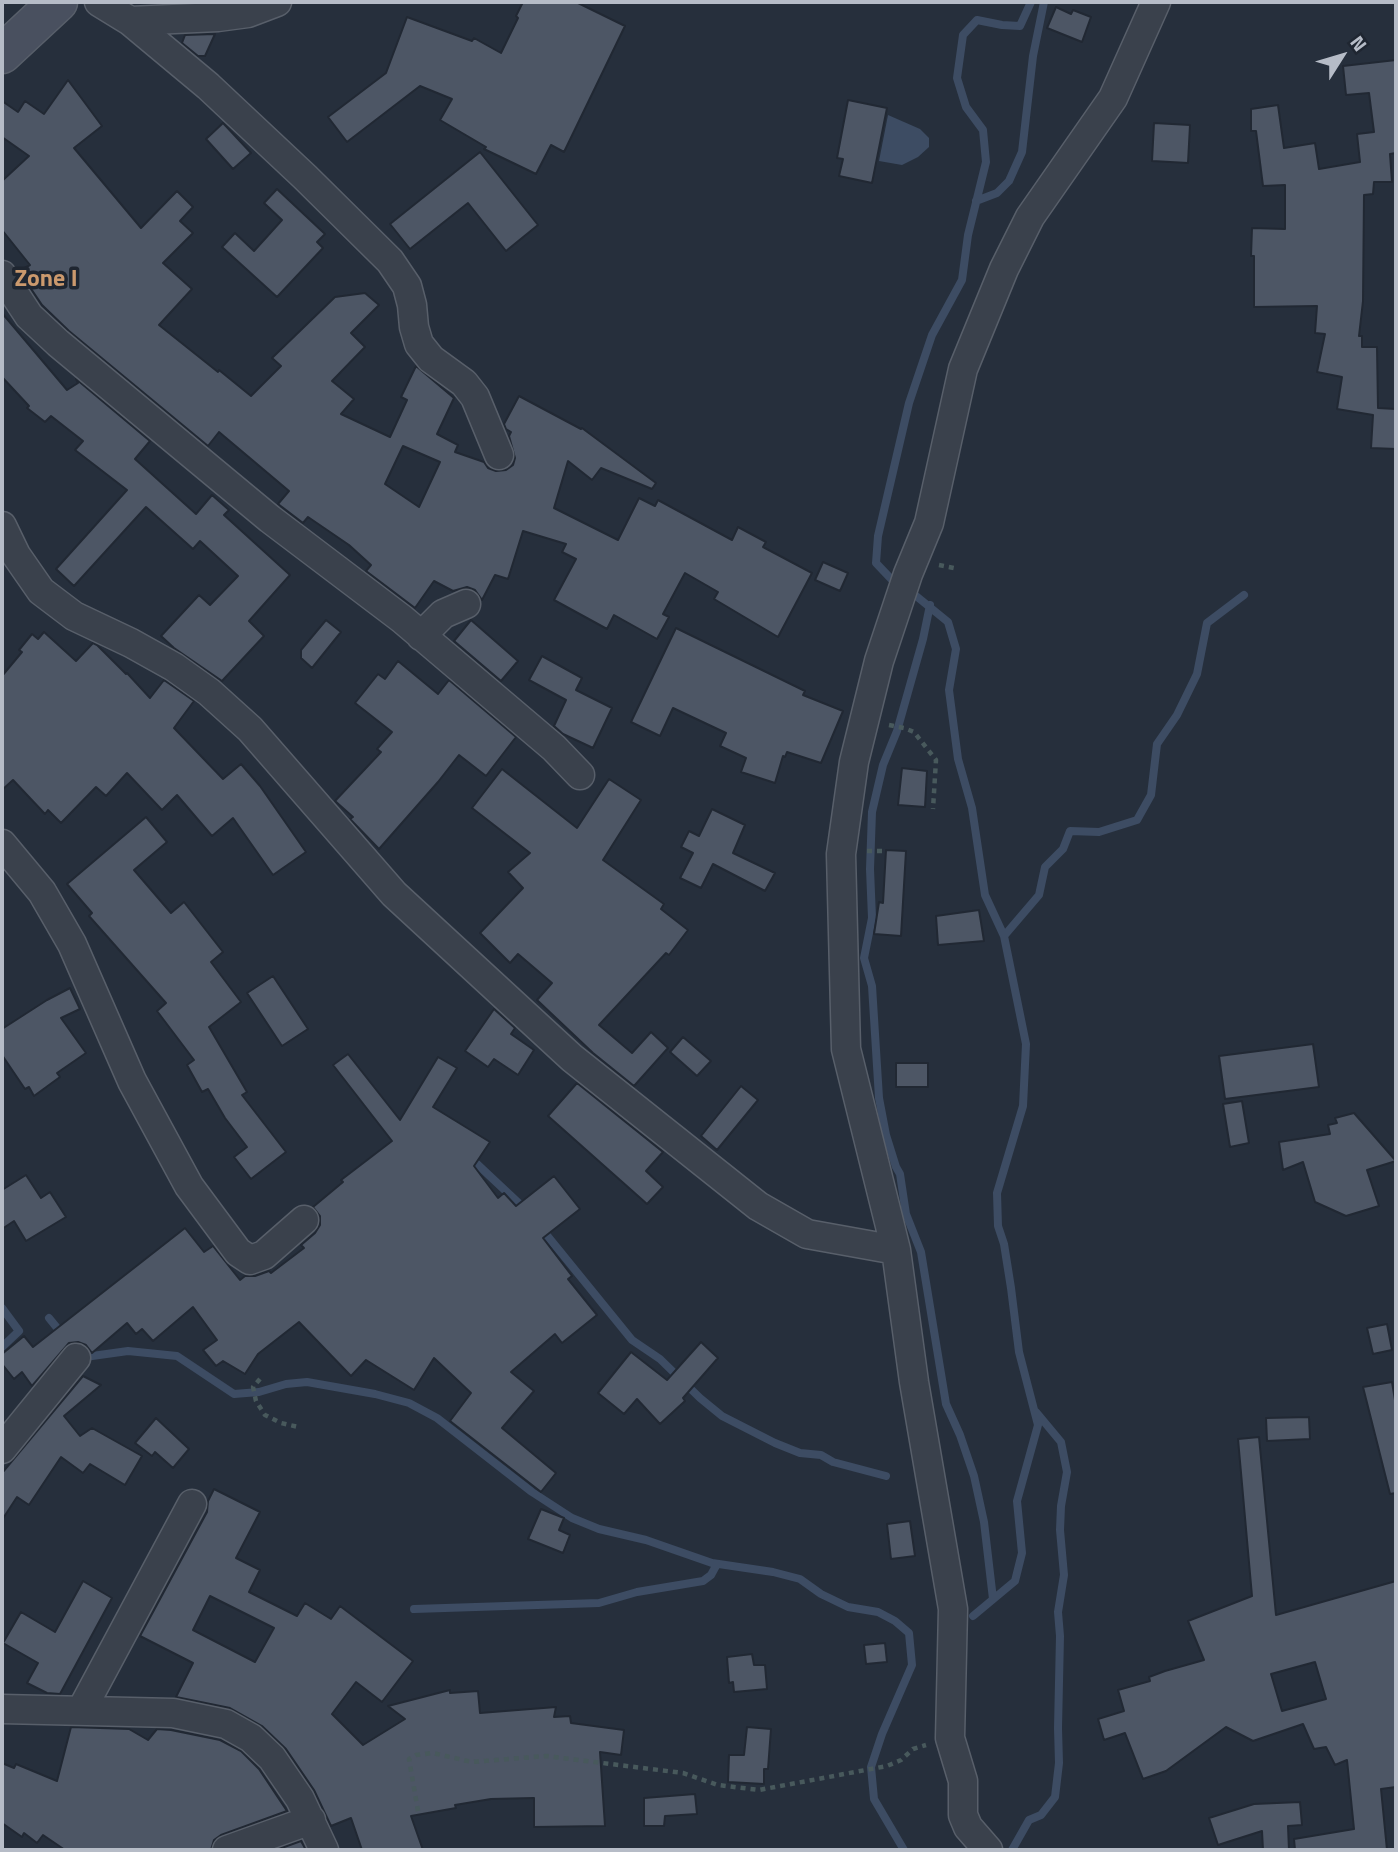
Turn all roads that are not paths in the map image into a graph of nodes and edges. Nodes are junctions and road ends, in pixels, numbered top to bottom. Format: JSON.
{"nodes":[{"id":1,"x":58,"y":2,"type":"edge"},
{"id":2,"x":99,"y":2,"type":"edge"},
{"id":3,"x":276,"y":2,"type":"edge"},
{"id":4,"x":1156,"y":2,"type":"edge"},
{"id":5,"x":130,"y":21,"type":"junction"},
{"id":6,"x":2,"y":54,"type":"edge"},
{"id":7,"x":2,"y":275,"type":"edge"},
{"id":8,"x":499,"y":455,"type":"dead end"},
{"id":9,"x":2,"y":526,"type":"edge"},
{"id":10,"x":466,"y":604,"type":"dead end"},
{"id":11,"x":421,"y":636,"type":"junction"},
{"id":12,"x":580,"y":775,"type":"dead end"},
{"id":13,"x":2,"y":844,"type":"edge"},
{"id":14,"x":304,"y":1220,"type":"dead end"},
{"id":15,"x":897,"y":1250,"type":"junction"},
{"id":16,"x":76,"y":1358,"type":"dead end"},
{"id":17,"x":2,"y":1449,"type":"edge"},
{"id":18,"x":192,"y":1504,"type":"dead end"},
{"id":19,"x":2,"y":1709,"type":"edge"},
{"id":20,"x":82,"y":1709,"type":"junction"},
{"id":21,"x":311,"y":1820,"type":"junction"},
{"id":22,"x":227,"y":1850,"type":"edge"},
{"id":23,"x":324,"y":1850,"type":"edge"},
{"id":24,"x":988,"y":1850,"type":"edge"}],
"edges":[{"from":1,"to":6,"type":"main road"},
{"from":2,"to":5,"type":"street"},
{"from":3,"to":5,"type":"street"},
{"from":4,"to":15,"type":"street"},
{"from":5,"to":8,"type":"street"},
{"from":7,"to":11,"type":"street"},
{"from":9,"to":15,"type":"street"},
{"from":10,"to":11,"type":"street"},
{"from":11,"to":12,"type":"street"},
{"from":13,"to":14,"type":"street"},
{"from":15,"to":24,"type":"street"},
{"from":16,"to":17,"type":"street"},
{"from":18,"to":20,"type":"street"},
{"from":19,"to":20,"type":"street"},
{"from":20,"to":21,"type":"street"},
{"from":21,"to":22,"type":"street"},
{"from":21,"to":23,"type":"street"}]}
